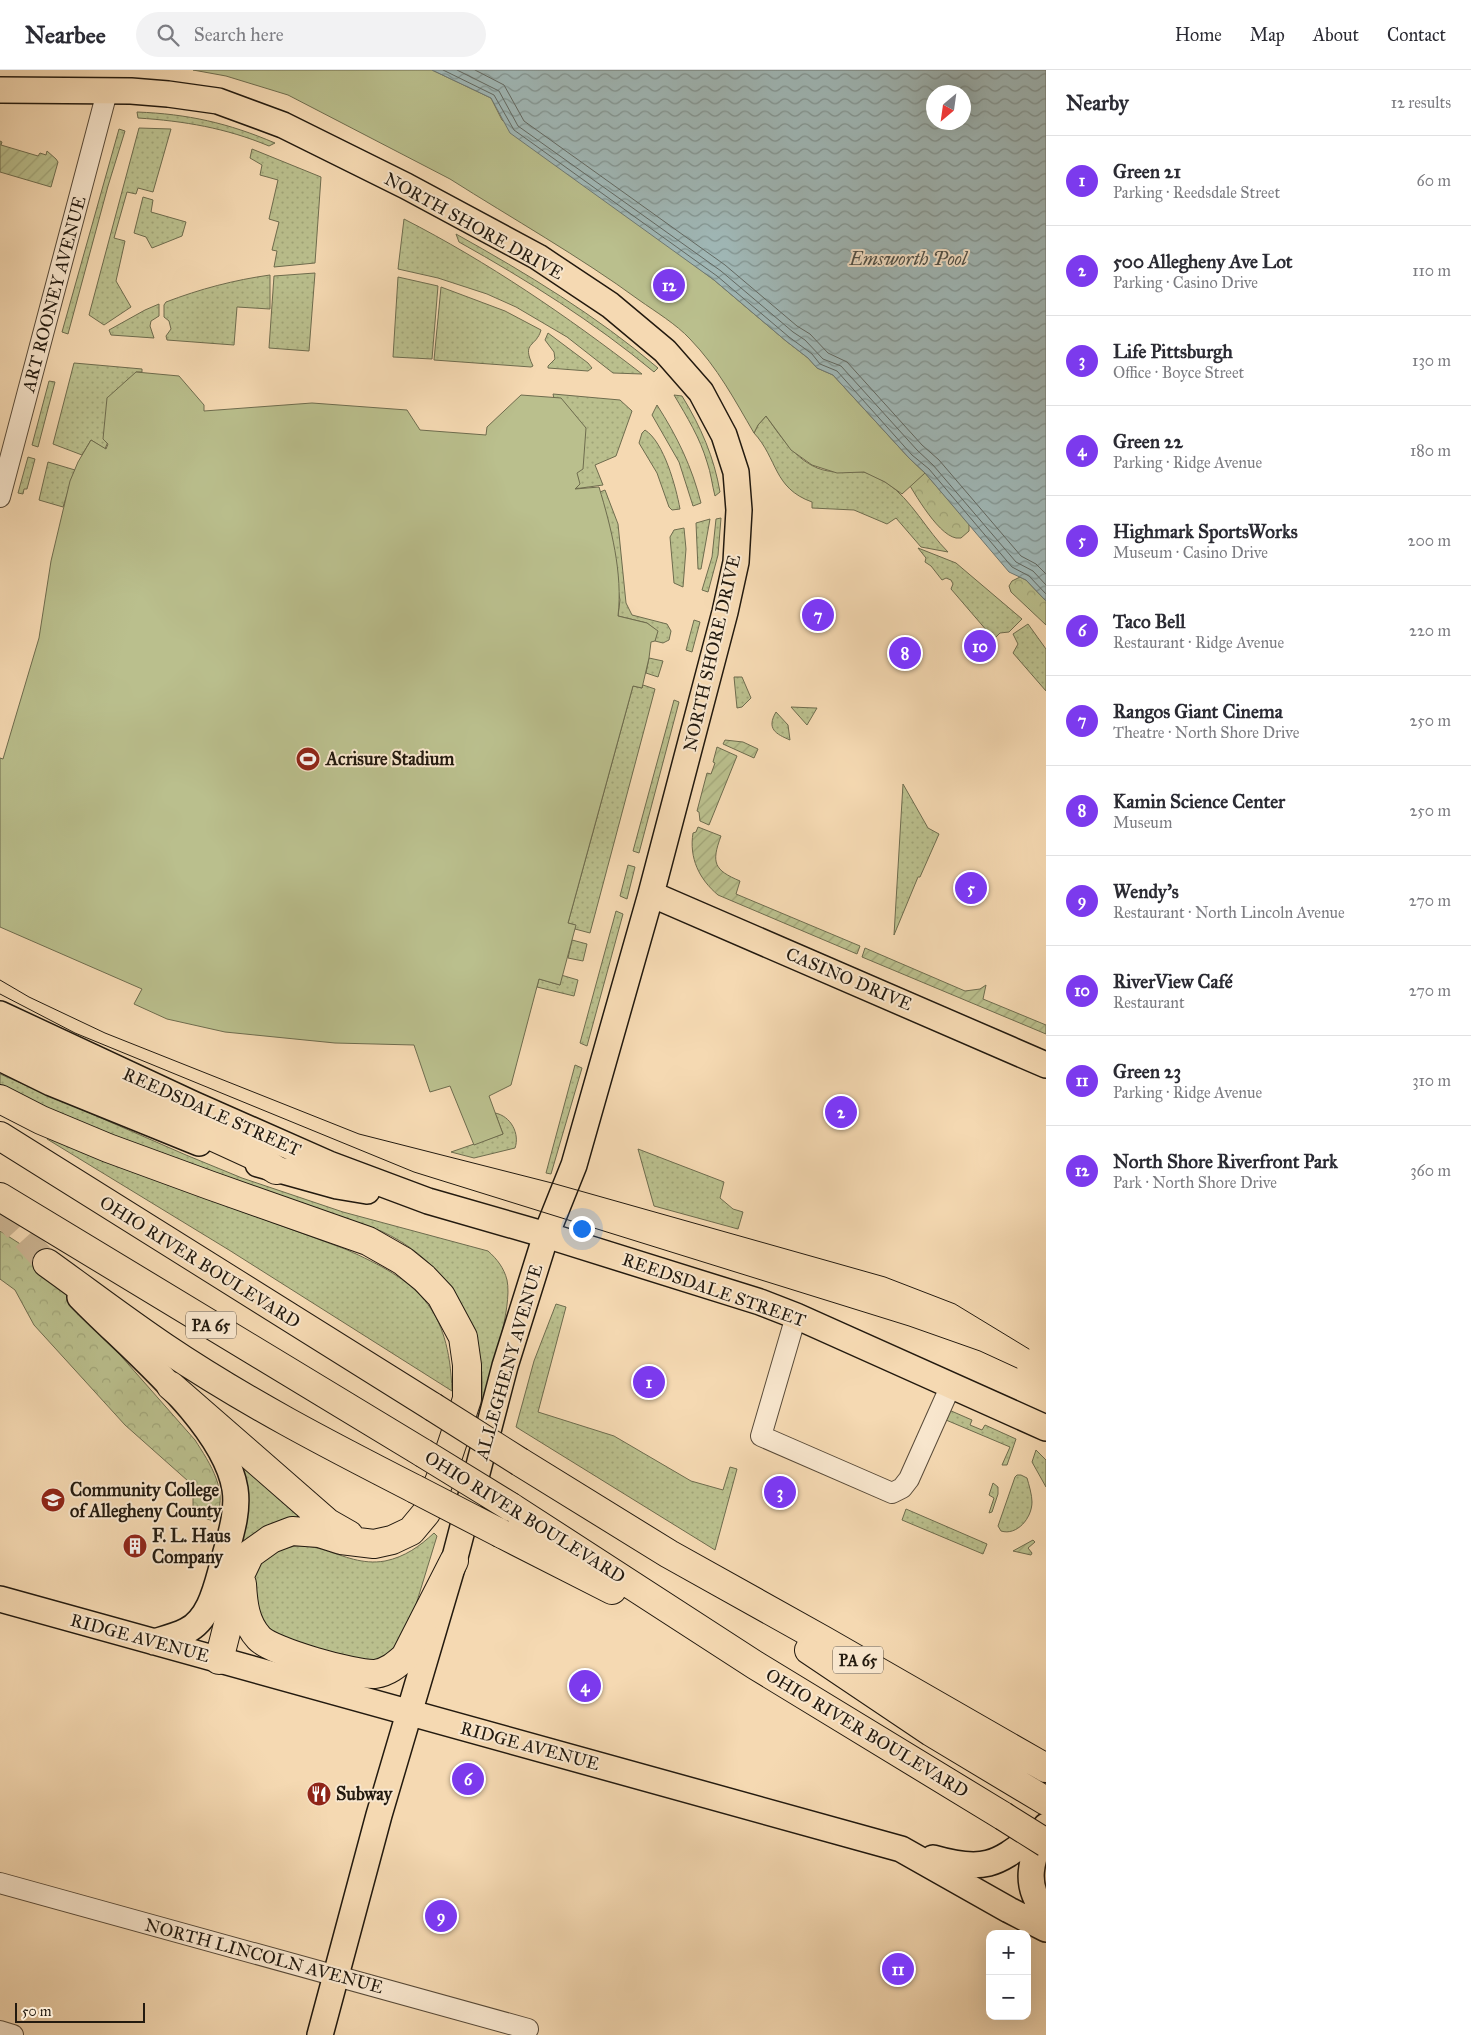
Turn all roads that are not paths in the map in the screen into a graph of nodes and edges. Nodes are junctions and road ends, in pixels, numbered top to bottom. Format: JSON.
{"nodes":[{"id":1,"x":0,"y":90,"type":"edge"},
{"id":2,"x":107,"y":92,"type":"junction"},
{"id":3,"x":3,"y":469,"type":"edge"},
{"id":4,"x":0,"y":497,"type":"edge"},
{"id":5,"x":651,"y":894,"type":"junction"},
{"id":6,"x":0,"y":1014,"type":"edge"},
{"id":7,"x":0,"y":1038,"type":"edge"},
{"id":8,"x":0,"y":1058,"type":"edge"},
{"id":9,"x":1046,"y":1064,"type":"edge"},
{"id":10,"x":0,"y":1099,"type":"edge"},
{"id":11,"x":0,"y":1136,"type":"edge"},
{"id":12,"x":276,"y":1170,"type":"junction"},
{"id":13,"x":0,"y":1197,"type":"edge"},
{"id":14,"x":428,"y":1201,"type":"junction"},
{"id":15,"x":546,"y":1235,"type":"junction"},
{"id":16,"x":47,"y":1263,"type":"joint"},
{"id":17,"x":796,"y":1316,"type":"junction"},
{"id":18,"x":950,"y":1385,"type":"junction"},
{"id":19,"x":171,"y":1386,"type":"junction"},
{"id":20,"x":1046,"y":1426,"type":"edge"},
{"id":21,"x":374,"y":1544,"type":"junction"},
{"id":22,"x":669,"y":1554,"type":"junction"},
{"id":23,"x":454,"y":1561,"type":"junction"},
{"id":24,"x":241,"y":1574,"type":"junction"},
{"id":25,"x":0,"y":1599,"type":"edge"},
{"id":26,"x":154,"y":1642,"type":"junction"},
{"id":27,"x":220,"y":1660,"type":"junction"},
{"id":28,"x":755,"y":1665,"type":"junction"},
{"id":29,"x":410,"y":1712,"type":"junction"},
{"id":30,"x":1046,"y":1768,"type":"edge"},
{"id":31,"x":1046,"y":1801,"type":"edge"},
{"id":32,"x":1046,"y":1827,"type":"edge"},
{"id":33,"x":1046,"y":1843,"type":"edge"},
{"id":34,"x":901,"y":1849,"type":"junction"},
{"id":35,"x":0,"y":1883,"type":"edge"},
{"id":36,"x":1046,"y":1913,"type":"edge"},
{"id":37,"x":1046,"y":1929,"type":"edge"},
{"id":38,"x":336,"y":1975,"type":"junction"},
{"id":39,"x":528,"y":2029,"type":"dead end"},
{"id":40,"x":0,"y":2031,"type":"edge"},
{"id":41,"x":13,"y":2035,"type":"edge"},
{"id":42,"x":320,"y":2035,"type":"edge"}],
"edges":[{"from":1,"to":2,"type":"main road","name":"NORTH SHORE DRIVE"},
{"from":2,"to":3,"type":"street","name":"ART ROONEY AVENUE"},
{"from":2,"to":5,"type":"main road","name":"NORTH SHORE DRIVE"},
{"from":3,"to":4,"type":"street","name":"ART ROONEY AVENUE"},
{"from":5,"to":9,"type":"main road","name":"CASINO DRIVE"},
{"from":5,"to":15,"type":"main road","name":"ALLEGHENY AVENUE"},
{"from":6,"to":14,"type":"main road","name":"REEDSDALE STREET"},
{"from":7,"to":12,"type":"highway"},
{"from":8,"to":12,"type":"main road","name":"REEDSDALE STREET"},
{"from":10,"to":21,"type":"highway"},
{"from":11,"to":22,"type":"highway","name":"OHIO RIVER BOULEVARD","number":"PA 65","bridge":true},
{"from":12,"to":14,"type":"main road","name":"REEDSDALE STREET"},
{"from":13,"to":28,"type":"highway","name":"OHIO RIVER BOULEVARD","number":"PA 65","bridge":true},
{"from":14,"to":15,"type":"main road","name":"REEDSDALE STREET"},
{"from":15,"to":17,"type":"main road","name":"REEDSDALE STREET"},
{"from":15,"to":23,"type":"main road","name":"ALLEGHENY AVENUE"},
{"from":16,"to":19,"type":"main road"},
{"from":16,"to":28,"type":"highway","bridge":true},
{"from":17,"to":18,"type":"main road","name":"REEDSDALE STREET"},
{"from":17,"to":18,"type":"street"},
{"from":18,"to":20,"type":"main road","name":"REEDSDALE STREET"},
{"from":19,"to":21,"type":"highway"},
{"from":19,"to":26,"type":"main road"},
{"from":21,"to":24,"type":"highway"},
{"from":22,"to":30,"type":"highway","name":"OHIO RIVER BOULEVARD","number":"PA 65"},
{"from":22,"to":31,"type":"highway"},
{"from":23,"to":24,"type":"highway"},
{"from":23,"to":29,"type":"main road","name":"ALLEGHENY AVENUE"},
{"from":24,"to":27,"type":"highway"},
{"from":25,"to":26,"type":"main road","name":"RIDGE AVENUE"},
{"from":26,"to":27,"type":"main road","name":"RIDGE AVENUE"},
{"from":27,"to":29,"type":"main road","name":"RIDGE AVENUE"},
{"from":28,"to":33,"type":"highway","name":"OHIO RIVER BOULEVARD","number":"PA 65","bridge":true},
{"from":29,"to":34,"type":"main road","name":"RIDGE AVENUE"},
{"from":29,"to":38,"type":"main road","name":"ALLEGHENY AVENUE"},
{"from":32,"to":34,"type":"main road"},
{"from":32,"to":36,"type":"main road"},
{"from":34,"to":37,"type":"main road","name":"RIDGE AVENUE"},
{"from":35,"to":38,"type":"street","name":"NORTH LINCOLN AVENUE"},
{"from":38,"to":39,"type":"street","name":"NORTH LINCOLN AVENUE"},
{"from":38,"to":42,"type":"main road","name":"ALLEGHENY AVENUE"},
{"from":40,"to":41,"type":"street"}]}
